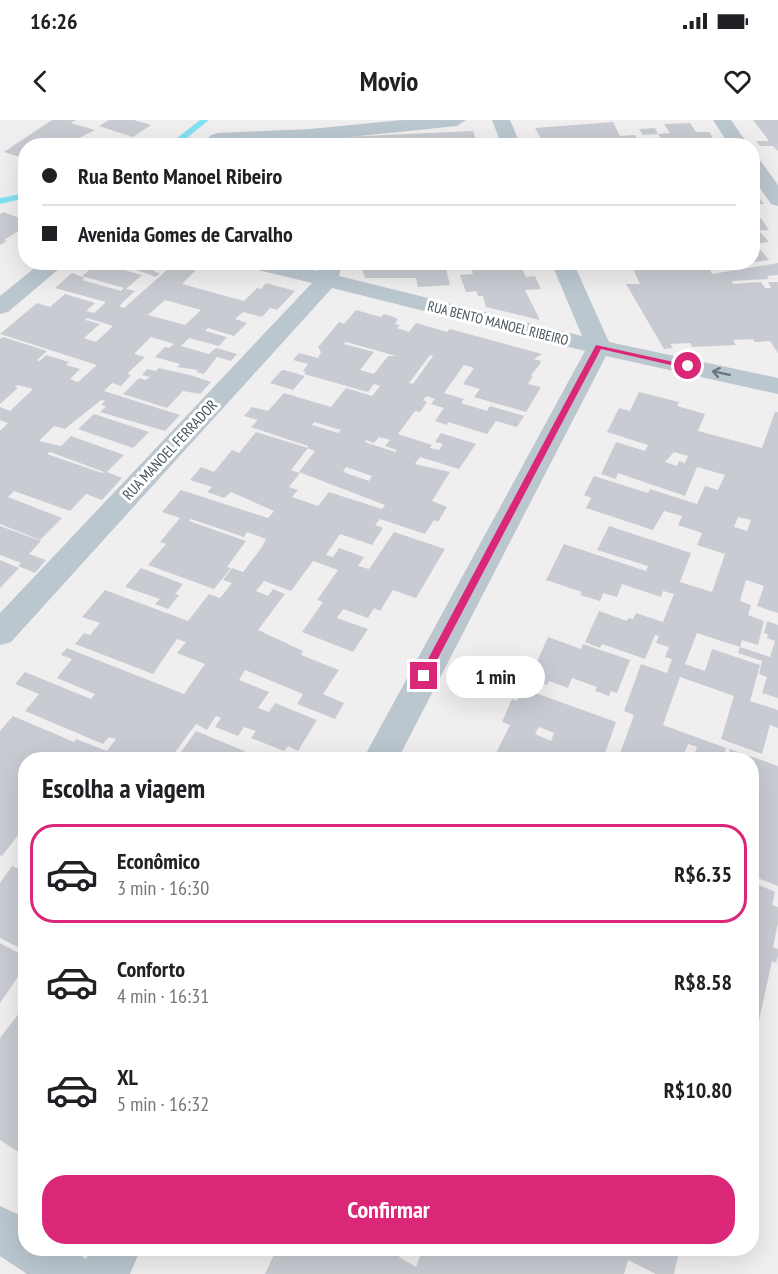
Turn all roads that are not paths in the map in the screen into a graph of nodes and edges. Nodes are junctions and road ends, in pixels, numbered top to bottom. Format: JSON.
{"nodes":[{"id":1,"x":457,"y":120,"type":"edge"},
{"id":2,"x":501,"y":120,"type":"edge"},
{"id":3,"x":722,"y":120,"type":"edge"},
{"id":4,"x":326,"y":138,"type":"edge"},
{"id":5,"x":509,"y":138,"type":"edge"},
{"id":6,"x":734,"y":138,"type":"edge"},
{"id":7,"x":760,"y":174,"type":"edge"},
{"id":8,"x":778,"y":200,"type":"edge"},
{"id":9,"x":46,"y":270,"type":"edge"},
{"id":10,"x":314,"y":270,"type":"edge"},
{"id":11,"x":565,"y":270,"type":"edge"},
{"id":12,"x":329,"y":272,"type":"edge"},
{"id":13,"x":0,"y":307,"type":"edge"},
{"id":14,"x":599,"y":347,"type":"junction"},
{"id":15,"x":778,"y":386,"type":"edge"},
{"id":16,"x":0,"y":633,"type":"edge"},
{"id":17,"x":384,"y":752,"type":"edge"},
{"id":18,"x":0,"y":1229,"type":"edge"},
{"id":19,"x":18,"y":1241,"type":"edge"},
{"id":20,"x":41,"y":1256,"type":"edge"},
{"id":21,"x":114,"y":1256,"type":"edge"},
{"id":22,"x":69,"y":1274,"type":"edge"},
{"id":23,"x":104,"y":1274,"type":"edge"}],
"edges":[{"from":1,"to":4,"type":"street"},
{"from":2,"to":5,"type":"street"},
{"from":3,"to":6,"type":"street"},
{"from":7,"to":8,"type":"street"},
{"from":9,"to":13,"type":"street"},
{"from":10,"to":12,"type":"street","name":"RUA BENTO MANOEL RIBEIRO"},
{"from":11,"to":14,"type":"street"},
{"from":12,"to":14,"type":"street","name":"RUA BENTO MANOEL RIBEIRO"},
{"from":12,"to":16,"type":"street","name":"RUA MANOEL FERRADOR"},
{"from":15,"to":14,"type":"street","name":"RUA BENTO MANOEL RIBEIRO","one_way":true},
{"from":14,"to":17,"type":"street"},
{"from":18,"to":19,"type":"street"},
{"from":20,"to":22,"type":"street"},
{"from":21,"to":23,"type":"street"}]}
